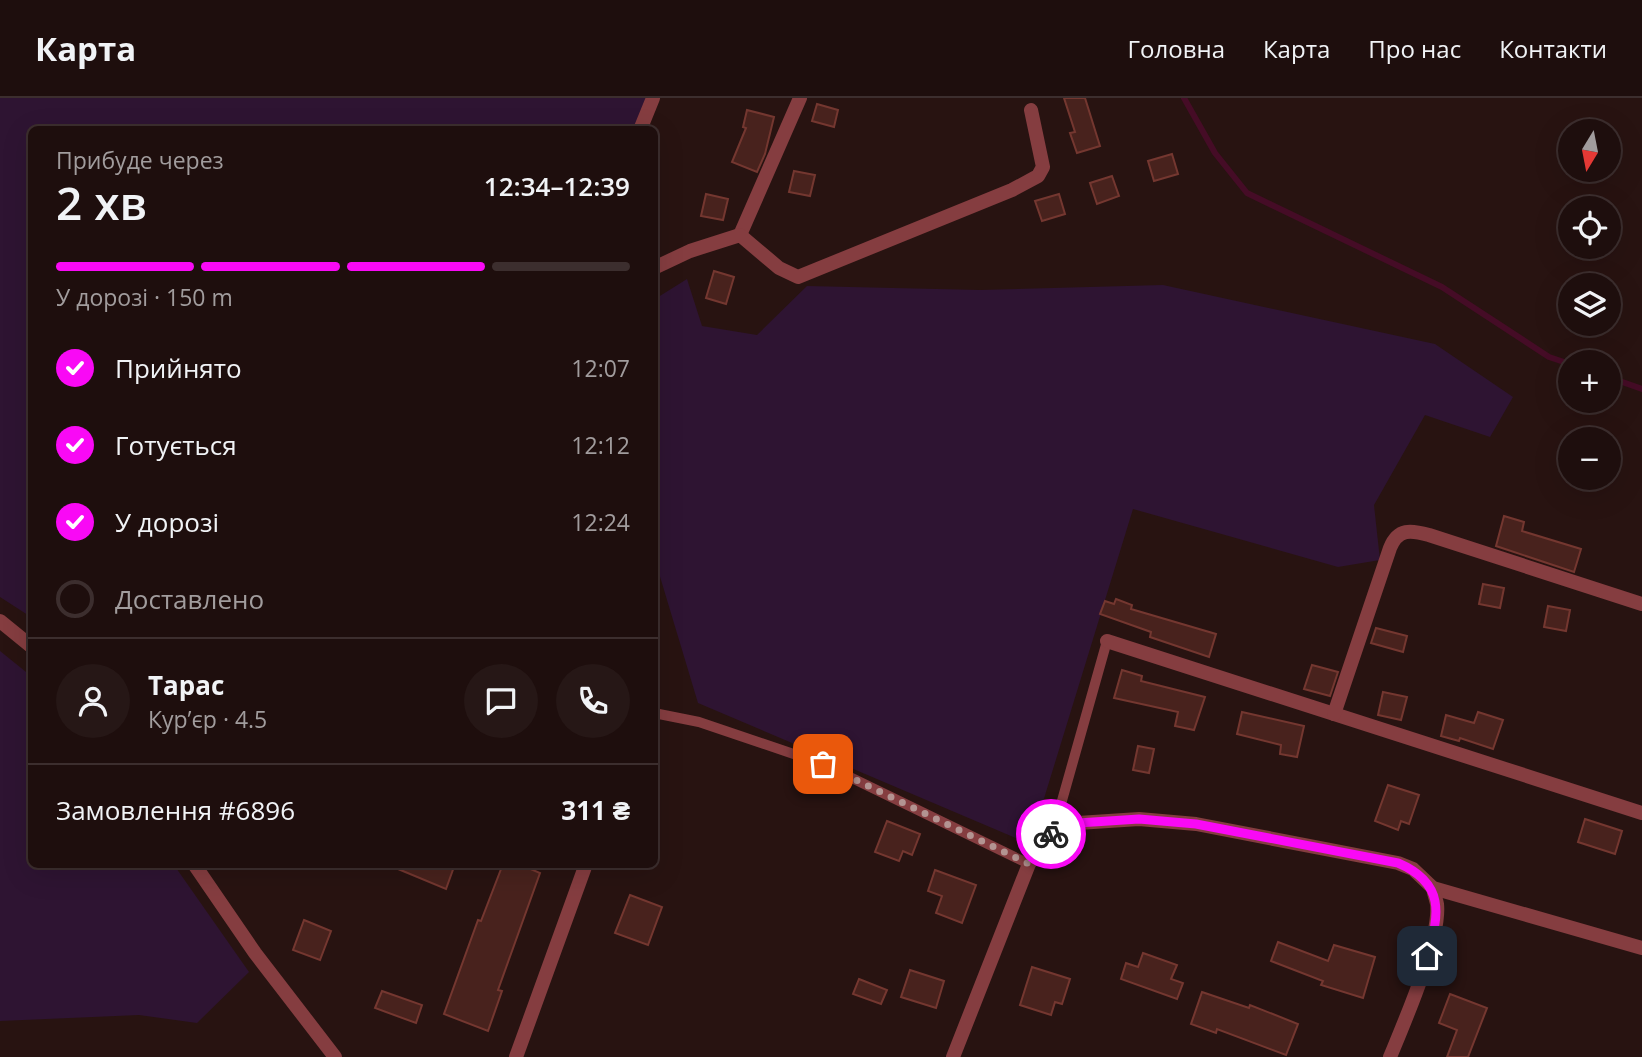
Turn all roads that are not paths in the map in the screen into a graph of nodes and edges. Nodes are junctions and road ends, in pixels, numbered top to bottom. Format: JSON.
{"nodes":[{"id":1,"x":653,"y":98,"type":"edge"},
{"id":2,"x":800,"y":98,"type":"edge"},
{"id":3,"x":1031,"y":110,"type":"dead end"},
{"id":4,"x":642,"y":126,"type":"edge"},
{"id":5,"x":740,"y":235,"type":"junction"},
{"id":6,"x":658,"y":266,"type":"edge"},
{"id":7,"x":1642,"y":604,"type":"edge"},
{"id":8,"x":0,"y":621,"type":"edge"},
{"id":9,"x":1107,"y":641,"type":"joint"},
{"id":10,"x":28,"y":644,"type":"edge"},
{"id":11,"x":658,"y":714,"type":"edge"},
{"id":12,"x":1334,"y":714,"type":"junction"},
{"id":13,"x":1642,"y":813,"type":"edge"},
{"id":14,"x":1054,"y":829,"type":"junction"},
{"id":15,"x":1029,"y":864,"type":"junction"},
{"id":16,"x":197,"y":868,"type":"edge"},
{"id":17,"x":585,"y":868,"type":"edge"},
{"id":18,"x":1433,"y":888,"type":"junction"},
{"id":19,"x":1642,"y":948,"type":"edge"},
{"id":20,"x":335,"y":1057,"type":"edge"},
{"id":21,"x":516,"y":1057,"type":"edge"},
{"id":22,"x":953,"y":1057,"type":"edge"},
{"id":23,"x":1390,"y":1057,"type":"edge"}],
"edges":[{"from":1,"to":4,"type":"street"},
{"from":2,"to":5,"type":"street"},
{"from":3,"to":5,"type":"street"},
{"from":5,"to":6,"type":"street"},
{"from":7,"to":12,"type":"street"},
{"from":8,"to":10,"type":"street"},
{"from":9,"to":12,"type":"street"},
{"from":9,"to":14,"type":"lane"},
{"from":11,"to":15,"type":"lane"},
{"from":12,"to":13,"type":"street"},
{"from":14,"to":15,"type":"street"},
{"from":14,"to":18,"type":"street"},
{"from":15,"to":22,"type":"street"},
{"from":16,"to":20,"type":"street"},
{"from":17,"to":21,"type":"street"},
{"from":18,"to":19,"type":"street"},
{"from":18,"to":23,"type":"street"}]}
